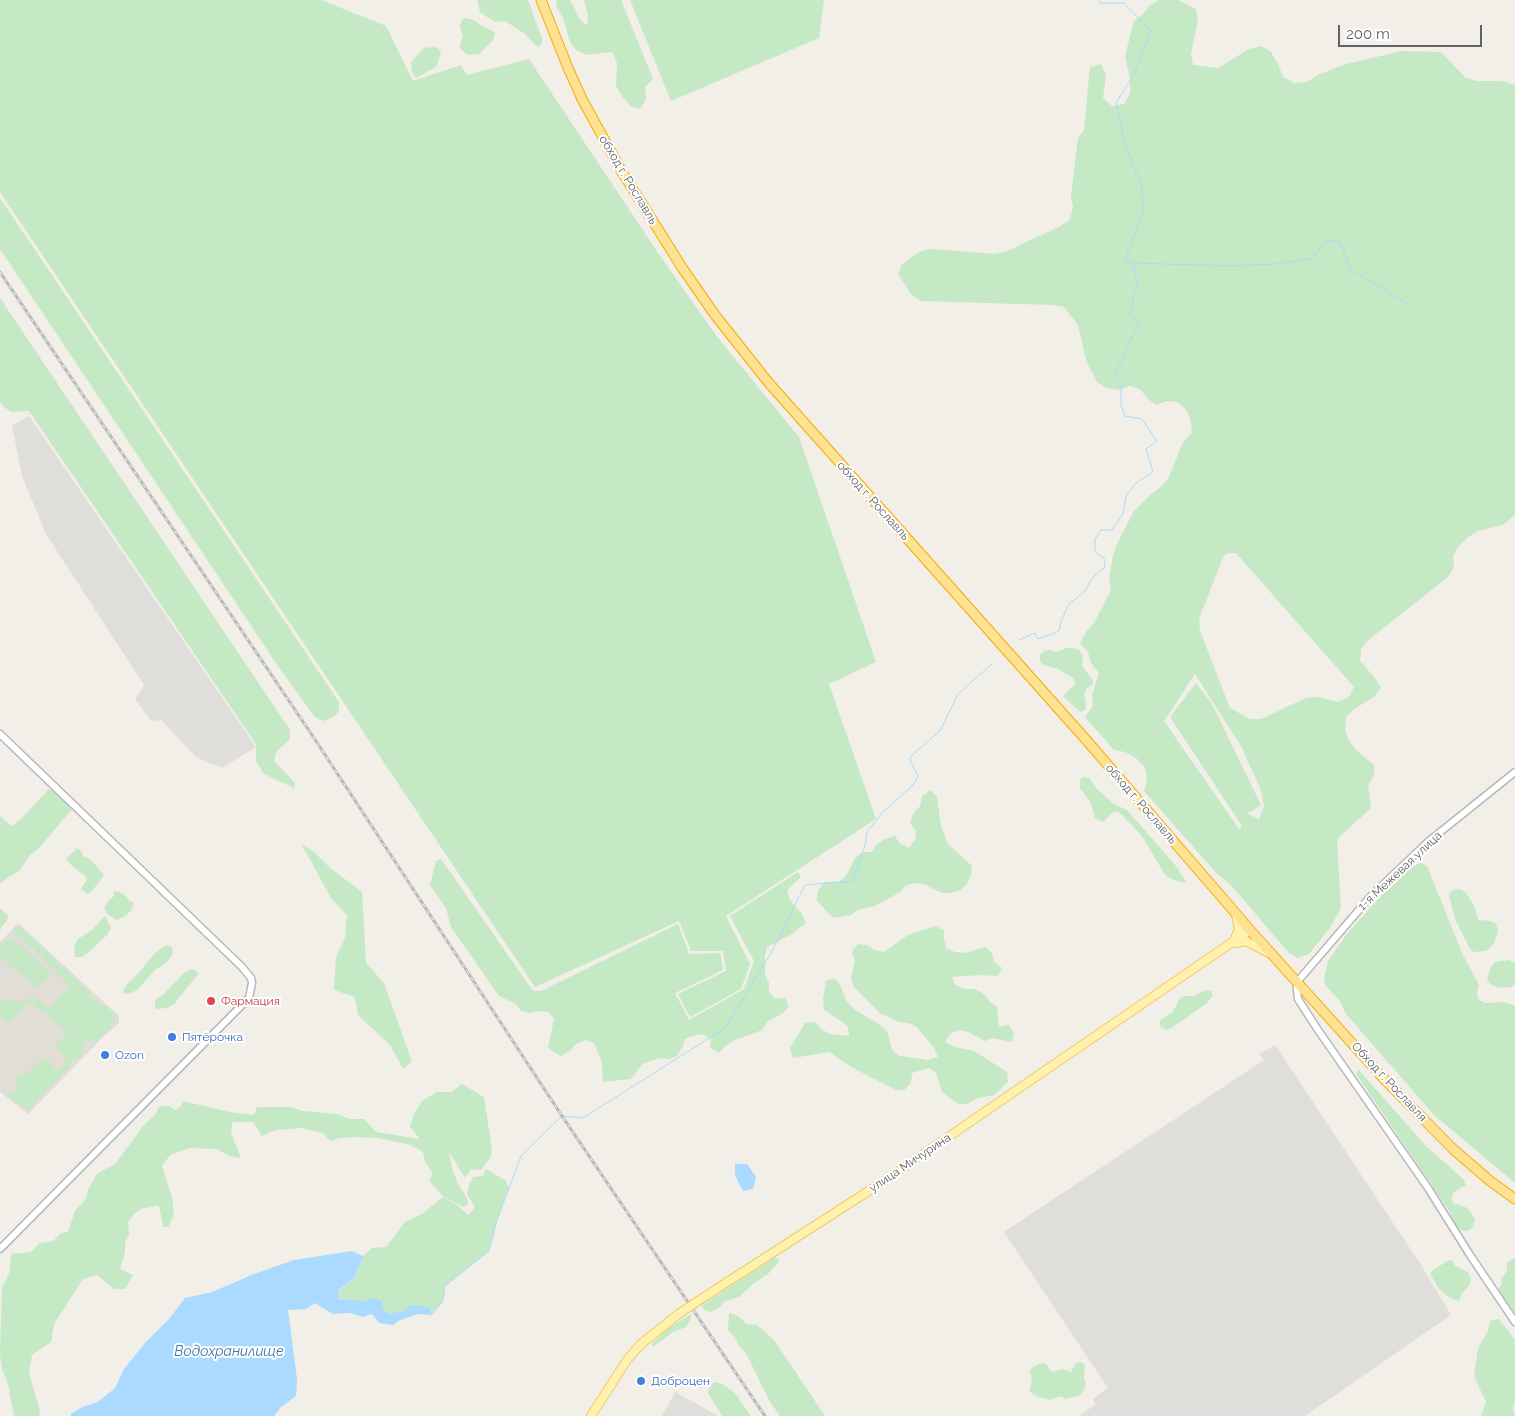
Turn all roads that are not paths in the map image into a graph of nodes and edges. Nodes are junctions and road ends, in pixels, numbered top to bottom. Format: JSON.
{"nodes":[{"id":1,"x":542,"y":0,"type":"edge"},
{"id":2,"x":0,"y":734,"type":"edge"},
{"id":3,"x":1515,"y":772,"type":"edge"},
{"id":4,"x":1236,"y":914,"type":"junction"},
{"id":5,"x":1250,"y":930,"type":"junction"},
{"id":6,"x":1232,"y":944,"type":"junction"},
{"id":7,"x":1272,"y":956,"type":"junction"},
{"id":8,"x":1297,"y":982,"type":"junction"},
{"id":9,"x":1515,"y":1198,"type":"edge"},
{"id":10,"x":0,"y":1249,"type":"edge"},
{"id":11,"x":1515,"y":1322,"type":"edge"},
{"id":12,"x":591,"y":1416,"type":"edge"}],
"edges":[{"from":1,"to":4,"type":"highway","name":"обход г. Рославль"},
{"from":2,"to":10,"type":"street"},
{"from":3,"to":8,"type":"street","name":"1-я Межевая улица"},
{"from":4,"to":5,"type":"highway","name":"обход г. Рославль"},
{"from":4,"to":6,"type":"main road"},
{"from":5,"to":6,"type":"main road","name":"улица Мичурина"},
{"from":5,"to":7,"type":"highway","name":"обход г. Рославль"},
{"from":6,"to":7,"type":"main road"},
{"from":6,"to":12,"type":"main road","name":"улица Мичурина","bridge":true},
{"from":7,"to":8,"type":"highway","name":"Обход г. Рославля"},
{"from":8,"to":9,"type":"highway","name":"Обход г. Рославля"},
{"from":8,"to":11,"type":"street"}]}
